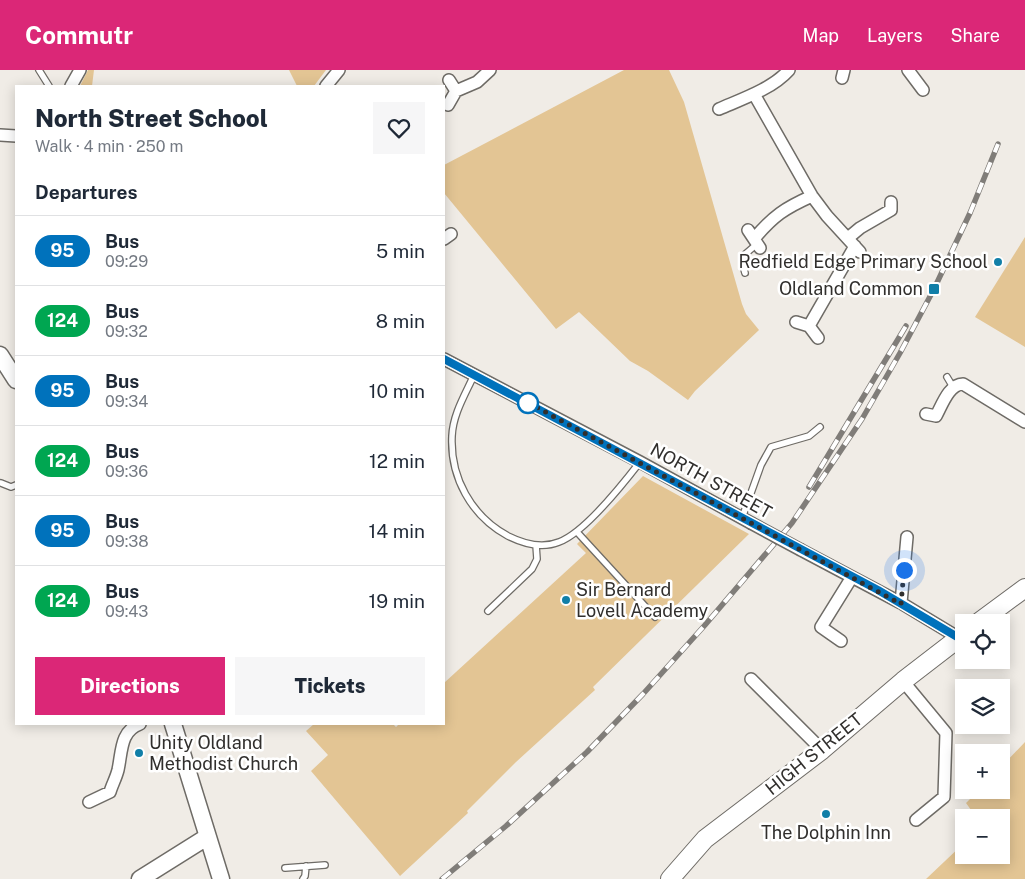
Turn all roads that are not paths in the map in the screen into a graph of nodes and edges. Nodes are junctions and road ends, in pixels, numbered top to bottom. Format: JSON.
{"nodes":[{"id":1,"x":39,"y":70,"type":"edge"},
{"id":2,"x":80,"y":70,"type":"edge"},
{"id":3,"x":339,"y":70,"type":"edge"},
{"id":4,"x":490,"y":70,"type":"edge"},
{"id":5,"x":789,"y":70,"type":"edge"},
{"id":6,"x":908,"y":70,"type":"edge"},
{"id":7,"x":450,"y":80,"type":"dead end"},
{"id":8,"x":48,"y":85,"type":"edge"},
{"id":9,"x":72,"y":85,"type":"edge"},
{"id":10,"x":327,"y":85,"type":"edge"},
{"id":11,"x":923,"y":90,"type":"dead end"},
{"id":12,"x":456,"y":91,"type":"junction"},
{"id":13,"x":754,"y":94,"type":"junction"},
{"id":14,"x":448,"y":106,"type":"dead end"},
{"id":15,"x":719,"y":109,"type":"dead end"},
{"id":16,"x":0,"y":135,"type":"edge"},
{"id":17,"x":15,"y":136,"type":"edge"},
{"id":18,"x":812,"y":196,"type":"junction"},
{"id":19,"x":892,"y":202,"type":"dead end"},
{"id":20,"x":755,"y":240,"type":"joint"},
{"id":21,"x":854,"y":246,"type":"junction"},
{"id":22,"x":745,"y":273,"type":"dead end"},
{"id":23,"x":796,"y":322,"type":"dead end"},
{"id":24,"x":809,"y":326,"type":"junction"},
{"id":25,"x":818,"y":338,"type":"dead end"},
{"id":26,"x":0,"y":355,"type":"edge"},
{"id":27,"x":445,"y":360,"type":"edge"},
{"id":28,"x":474,"y":375,"type":"junction"},
{"id":29,"x":15,"y":378,"type":"edge"},
{"id":30,"x":926,"y":414,"type":"dead end"},
{"id":31,"x":1025,"y":422,"type":"edge"},
{"id":32,"x":820,"y":426,"type":"dead end"},
{"id":33,"x":640,"y":462,"type":"junction"},
{"id":34,"x":1,"y":483,"type":"edge"},
{"id":35,"x":15,"y":485,"type":"edge"},
{"id":36,"x":746,"y":521,"type":"junction"},
{"id":37,"x":577,"y":532,"type":"junction"},
{"id":38,"x":907,"y":537,"type":"dead end"},
{"id":39,"x":536,"y":545,"type":"junction"},
{"id":40,"x":852,"y":577,"type":"junction"},
{"id":41,"x":1025,"y":588,"type":"edge"},
{"id":42,"x":901,"y":604,"type":"junction"},
{"id":43,"x":488,"y":611,"type":"dead end"},
{"id":44,"x":990,"y":614,"type":"edge"},
{"id":45,"x":655,"y":617,"type":"dead end"},
{"id":46,"x":955,"y":632,"type":"edge"},
{"id":47,"x":955,"y":641,"type":"edge"},
{"id":48,"x":841,"y":642,"type":"dead end"},
{"id":49,"x":751,"y":679,"type":"dead end"},
{"id":50,"x":903,"y":681,"type":"junction"},
{"id":51,"x":138,"y":725,"type":"edge"},
{"id":52,"x":173,"y":725,"type":"edge"},
{"id":53,"x":822,"y":750,"type":"junction"},
{"id":54,"x":90,"y":802,"type":"dead end"},
{"id":55,"x":916,"y":820,"type":"dead end"},
{"id":56,"x":208,"y":837,"type":"junction"},
{"id":57,"x":325,"y":865,"type":"dead end"},
{"id":58,"x":306,"y":866,"type":"junction"},
{"id":59,"x":285,"y":868,"type":"dead end"},
{"id":60,"x":146,"y":877,"type":"edge"},
{"id":61,"x":221,"y":879,"type":"edge"},
{"id":62,"x":303,"y":879,"type":"edge"},
{"id":63,"x":670,"y":879,"type":"edge"}],
"edges":[{"from":1,"to":8,"type":"lane"},
{"from":2,"to":9,"type":"street"},
{"from":3,"to":10,"type":"street"},
{"from":4,"to":12,"type":"street"},
{"from":5,"to":13,"type":"street"},
{"from":6,"to":11,"type":"street"},
{"from":7,"to":12,"type":"street"},
{"from":12,"to":14,"type":"street"},
{"from":13,"to":15,"type":"street"},
{"from":13,"to":18,"type":"street"},
{"from":16,"to":17,"type":"street"},
{"from":18,"to":20,"type":"street"},
{"from":18,"to":21,"type":"street"},
{"from":19,"to":21,"type":"street"},
{"from":20,"to":22,"type":"lane"},
{"from":21,"to":24,"type":"street"},
{"from":23,"to":24,"type":"street"},
{"from":24,"to":25,"type":"street"},
{"from":26,"to":29,"type":"street"},
{"from":27,"to":28,"type":"street","name":"NORTH STREET"},
{"from":28,"to":33,"type":"street","name":"NORTH STREET"},
{"from":28,"to":39,"type":"lane"},
{"from":30,"to":31,"type":"street"},
{"from":32,"to":36,"type":"lane"},
{"from":33,"to":36,"type":"street","name":"NORTH STREET"},
{"from":33,"to":37,"type":"lane"},
{"from":34,"to":35,"type":"lane"},
{"from":36,"to":40,"type":"street","name":"NORTH STREET","bridge":true},
{"from":37,"to":39,"type":"lane"},
{"from":37,"to":45,"type":"lane"},
{"from":38,"to":42,"type":"street"},
{"from":39,"to":43,"type":"lane"},
{"from":40,"to":42,"type":"street","name":"NORTH STREET"},
{"from":40,"to":48,"type":"street"},
{"from":41,"to":44,"type":"main road"},
{"from":42,"to":46,"type":"street","name":"NORTH STREET"},
{"from":47,"to":50,"type":"main road","name":"HIGH STREET"},
{"from":49,"to":53,"type":"street"},
{"from":50,"to":53,"type":"main road","name":"HIGH STREET"},
{"from":50,"to":55,"type":"street"},
{"from":51,"to":54,"type":"street"},
{"from":52,"to":56,"type":"street"},
{"from":53,"to":63,"type":"main road","name":"HIGH STREET"},
{"from":56,"to":60,"type":"street"},
{"from":56,"to":61,"type":"street"},
{"from":57,"to":58,"type":"lane"},
{"from":58,"to":59,"type":"lane"},
{"from":58,"to":62,"type":"lane"}]}
